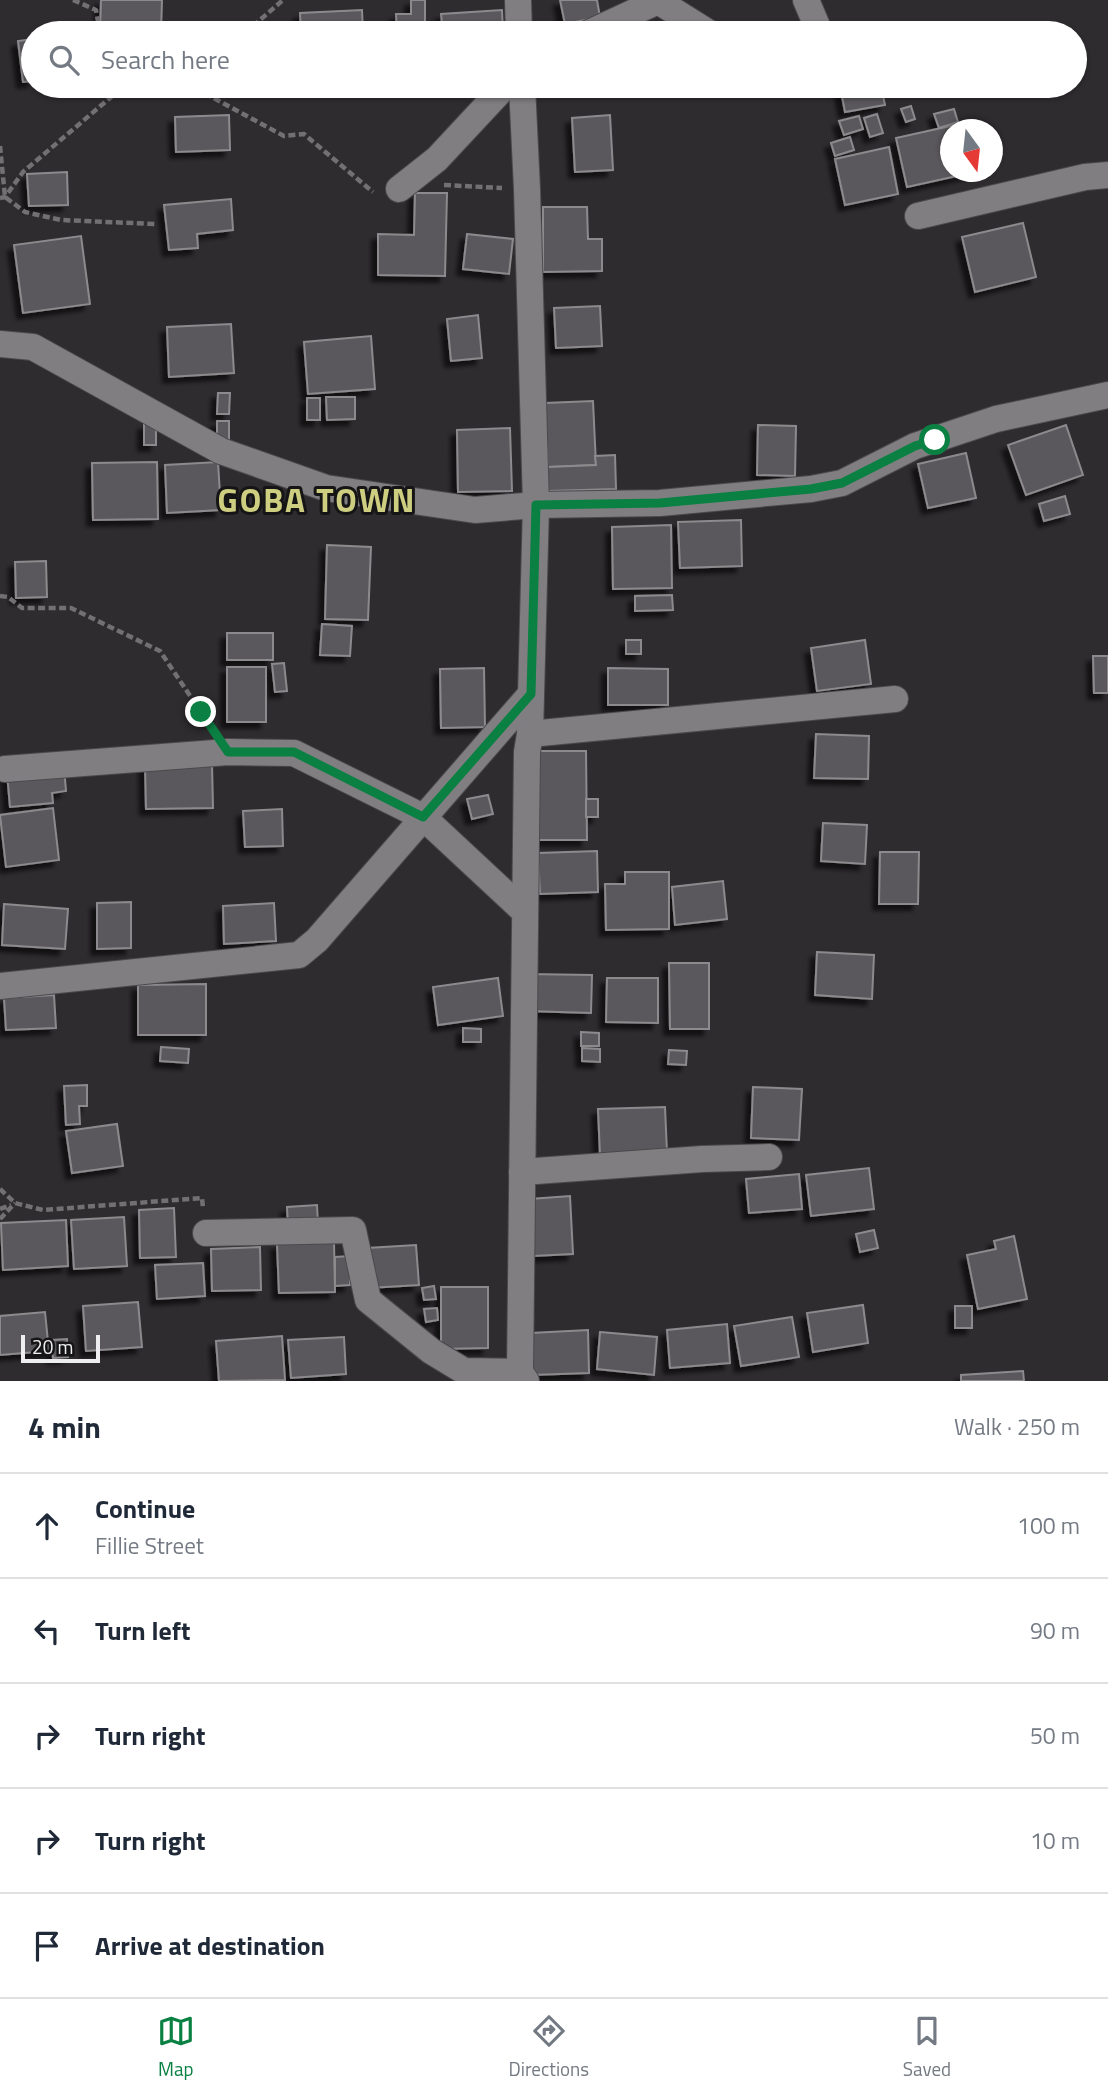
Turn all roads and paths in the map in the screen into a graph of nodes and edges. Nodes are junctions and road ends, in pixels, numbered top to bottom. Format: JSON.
{"nodes":[{"id":1,"x":73,"y":0,"type":"edge"},
{"id":2,"x":283,"y":0,"type":"edge"},
{"id":3,"x":518,"y":0,"type":"edge"},
{"id":4,"x":806,"y":0,"type":"edge"},
{"id":5,"x":98,"y":21,"type":"edge"},
{"id":6,"x":259,"y":21,"type":"edge"},
{"id":7,"x":519,"y":21,"type":"edge"},
{"id":8,"x":614,"y":21,"type":"edge"},
{"id":9,"x":690,"y":21,"type":"edge"},
{"id":10,"x":815,"y":21,"type":"edge"},
{"id":11,"x":110,"y":98,"type":"edge"},
{"id":12,"x":213,"y":98,"type":"edge"},
{"id":13,"x":494,"y":98,"type":"edge"},
{"id":14,"x":523,"y":98,"type":"edge"},
{"id":15,"x":0,"y":146,"type":"edge"},
{"id":16,"x":1108,"y":175,"type":"edge"},
{"id":17,"x":527,"y":189,"type":"junction"},
{"id":18,"x":399,"y":190,"type":"junction"},
{"id":19,"x":2,"y":197,"type":"edge"},
{"id":20,"x":918,"y":216,"type":"dead end"},
{"id":21,"x":155,"y":224,"type":"dead end"},
{"id":22,"x":0,"y":344,"type":"edge"},
{"id":23,"x":1108,"y":395,"type":"edge"},
{"id":24,"x":536,"y":505,"type":"junction"},
{"id":25,"x":0,"y":596,"type":"edge"},
{"id":26,"x":531,"y":694,"type":"junction"},
{"id":27,"x":895,"y":699,"type":"dead end"},
{"id":28,"x":530,"y":734,"type":"junction"},
{"id":29,"x":228,"y":752,"type":"junction"},
{"id":30,"x":5,"y":769,"type":"dead end"},
{"id":31,"x":423,"y":817,"type":"junction"},
{"id":32,"x":525,"y":912,"type":"junction"},
{"id":33,"x":0,"y":986,"type":"edge"},
{"id":34,"x":769,"y":1157,"type":"dead end"},
{"id":35,"x":522,"y":1172,"type":"junction"},
{"id":36,"x":0,"y":1189,"type":"edge"},
{"id":37,"x":15,"y":1203,"type":"junction"},
{"id":38,"x":0,"y":1209,"type":"edge"},
{"id":39,"x":0,"y":1219,"type":"edge"},
{"id":40,"x":206,"y":1233,"type":"joint"},
{"id":41,"x":523,"y":1376,"type":"edge"}],
"edges":[{"from":1,"to":5,"type":"path"},
{"from":2,"to":6,"type":"path"},
{"from":3,"to":7,"type":"street"},
{"from":4,"to":10,"type":"street"},
{"from":8,"to":9,"type":"street"},
{"from":11,"to":19,"type":"path"},
{"from":12,"to":18,"type":"path"},
{"from":13,"to":18,"type":"street"},
{"from":14,"to":17,"type":"street"},
{"from":15,"to":19,"type":"path"},
{"from":16,"to":20,"type":"street"},
{"from":17,"to":18,"type":"path"},
{"from":17,"to":24,"type":"street"},
{"from":19,"to":21,"type":"path"},
{"from":22,"to":24,"type":"street"},
{"from":23,"to":24,"type":"street"},
{"from":24,"to":26,"type":"street"},
{"from":25,"to":29,"type":"path"},
{"from":26,"to":28,"type":"street"},
{"from":26,"to":31,"type":"street"},
{"from":27,"to":28,"type":"street"},
{"from":28,"to":32,"type":"street"},
{"from":29,"to":30,"type":"street"},
{"from":29,"to":31,"type":"street"},
{"from":31,"to":32,"type":"street"},
{"from":31,"to":33,"type":"street"},
{"from":32,"to":35,"type":"street"},
{"from":34,"to":35,"type":"street"},
{"from":35,"to":41,"type":"street"},
{"from":36,"to":37,"type":"path"},
{"from":37,"to":38,"type":"path"},
{"from":37,"to":39,"type":"path"},
{"from":37,"to":40,"type":"path"},
{"from":40,"to":41,"type":"street"}]}
